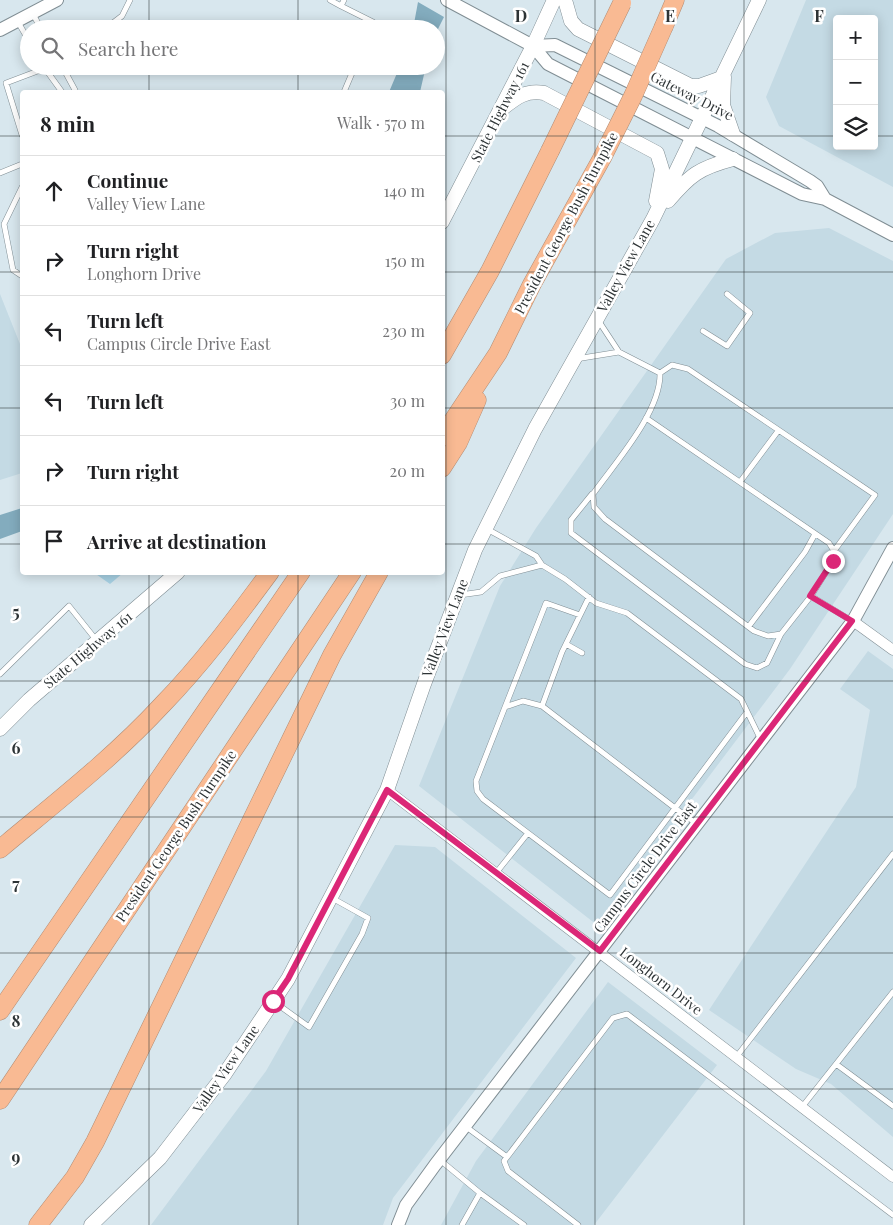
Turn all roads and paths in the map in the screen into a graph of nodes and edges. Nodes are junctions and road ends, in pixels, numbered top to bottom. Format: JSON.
{"nodes":[{"id":1,"x":57,"y":0,"type":"edge"},
{"id":2,"x":130,"y":0,"type":"edge"},
{"id":3,"x":330,"y":0,"type":"edge"},
{"id":4,"x":344,"y":0,"type":"edge"},
{"id":5,"x":447,"y":0,"type":"edge"},
{"id":6,"x":554,"y":0,"type":"edge"},
{"id":7,"x":566,"y":0,"type":"edge"},
{"id":8,"x":675,"y":0,"type":"edge"},
{"id":9,"x":759,"y":0,"type":"edge"},
{"id":10,"x":622,"y":1,"type":"edge"},
{"id":11,"x":341,"y":6,"type":"junction"},
{"id":12,"x":33,"y":13,"type":"junction"},
{"id":13,"x":21,"y":20,"type":"edge"},
{"id":14,"x":36,"y":20,"type":"edge"},
{"id":15,"x":117,"y":20,"type":"edge"},
{"id":16,"x":369,"y":20,"type":"edge"},
{"id":17,"x":18,"y":22,"type":"joint"},
{"id":18,"x":20,"y":25,"type":"edge"},
{"id":19,"x":0,"y":30,"type":"edge"},
{"id":20,"x":533,"y":46,"type":"junction"},
{"id":21,"x":26,"y":75,"type":"edge"},
{"id":22,"x":51,"y":75,"type":"edge"},
{"id":23,"x":67,"y":75,"type":"edge"},
{"id":24,"x":351,"y":75,"type":"edge"},
{"id":25,"x":724,"y":77,"type":"junction"},
{"id":26,"x":6,"y":83,"type":"junction"},
{"id":27,"x":0,"y":85,"type":"edge"},
{"id":28,"x":61,"y":90,"type":"edge"},
{"id":29,"x":75,"y":90,"type":"edge"},
{"id":30,"x":345,"y":90,"type":"edge"},
{"id":31,"x":500,"y":110,"type":"junction"},
{"id":32,"x":703,"y":118,"type":"junction"},
{"id":33,"x":20,"y":128,"type":"edge"},
{"id":34,"x":733,"y":134,"type":"junction"},
{"id":35,"x":693,"y":140,"type":"junction"},
{"id":36,"x":732,"y":159,"type":"junction"},
{"id":37,"x":20,"y":165,"type":"edge"},
{"id":38,"x":0,"y":173,"type":"edge"},
{"id":39,"x":20,"y":191,"type":"edge"},
{"id":40,"x":825,"y":199,"type":"junction"},
{"id":41,"x":445,"y":216,"type":"edge"},
{"id":42,"x":653,"y":219,"type":"junction"},
{"id":43,"x":893,"y":235,"type":"edge"},
{"id":44,"x":20,"y":275,"type":"edge"},
{"id":45,"x":727,"y":294,"type":"dead end"},
{"id":46,"x":597,"y":318,"type":"junction"},
{"id":47,"x":703,"y":331,"type":"dead end"},
{"id":48,"x":445,"y":350,"type":"edge"},
{"id":49,"x":619,"y":352,"type":"junction"},
{"id":50,"x":498,"y":353,"type":"junction"},
{"id":51,"x":574,"y":360,"type":"junction"},
{"id":52,"x":660,"y":373,"type":"junction"},
{"id":53,"x":646,"y":418,"type":"junction"},
{"id":54,"x":445,"y":432,"type":"edge"},
{"id":55,"x":778,"y":432,"type":"junction"},
{"id":56,"x":445,"y":463,"type":"edge"},
{"id":57,"x":740,"y":482,"type":"junction"},
{"id":58,"x":593,"y":494,"type":"junction"},
{"id":59,"x":486,"y":528,"type":"junction"},
{"id":60,"x":815,"y":534,"type":"junction"},
{"id":61,"x":893,"y":548,"type":"edge"},
{"id":62,"x":834,"y":552,"type":"junction"},
{"id":63,"x":542,"y":565,"type":"junction"},
{"id":64,"x":175,"y":575,"type":"edge"},
{"id":65,"x":268,"y":575,"type":"edge"},
{"id":66,"x":299,"y":575,"type":"edge"},
{"id":67,"x":350,"y":575,"type":"edge"},
{"id":68,"x":377,"y":575,"type":"edge"},
{"id":69,"x":458,"y":596,"type":"junction"},
{"id":70,"x":810,"y":596,"type":"junction"},
{"id":71,"x":589,"y":597,"type":"junction"},
{"id":72,"x":580,"y":615,"type":"junction"},
{"id":73,"x":852,"y":621,"type":"junction"},
{"id":74,"x":749,"y":626,"type":"junction"},
{"id":75,"x":781,"y":634,"type":"junction"},
{"id":76,"x":97,"y":642,"type":"junction"},
{"id":77,"x":566,"y":644,"type":"junction"},
{"id":78,"x":892,"y":648,"type":"edge"},
{"id":79,"x":582,"y":653,"type":"dead end"},
{"id":80,"x":0,"y":674,"type":"edge"},
{"id":81,"x":542,"y":706,"type":"junction"},
{"id":82,"x":504,"y":707,"type":"junction"},
{"id":83,"x":747,"y":712,"type":"junction"},
{"id":84,"x":0,"y":729,"type":"edge"},
{"id":85,"x":762,"y":740,"type":"junction"},
{"id":86,"x":387,"y":790,"type":"junction"},
{"id":87,"x":675,"y":808,"type":"junction"},
{"id":88,"x":697,"y":824,"type":"junction"},
{"id":89,"x":528,"y":833,"type":"junction"},
{"id":90,"x":0,"y":848,"type":"edge"},
{"id":91,"x":893,"y":854,"type":"edge"},
{"id":92,"x":496,"y":874,"type":"junction"},
{"id":93,"x":332,"y":897,"type":"junction"},
{"id":94,"x":600,"y":951,"type":"junction"},
{"id":95,"x":893,"y":992,"type":"edge"},
{"id":96,"x":273,"y":1001,"type":"junction"},
{"id":97,"x":0,"y":1011,"type":"edge"},
{"id":98,"x":737,"y":1056,"type":"junction"},
{"id":99,"x":836,"y":1064,"type":"junction"},
{"id":100,"x":0,"y":1100,"type":"edge"},
{"id":101,"x":893,"y":1106,"type":"edge"},
{"id":102,"x":802,"y":1107,"type":"junction"},
{"id":103,"x":465,"y":1126,"type":"junction"},
{"id":104,"x":507,"y":1157,"type":"junction"},
{"id":105,"x":439,"y":1160,"type":"junction"},
{"id":106,"x":893,"y":1177,"type":"edge"},
{"id":107,"x":480,"y":1193,"type":"junction"},
{"id":108,"x":893,"y":1215,"type":"edge"},
{"id":109,"x":38,"y":1225,"type":"edge"},
{"id":110,"x":91,"y":1225,"type":"edge"},
{"id":111,"x":398,"y":1225,"type":"edge"},
{"id":112,"x":462,"y":1225,"type":"edge"},
{"id":113,"x":524,"y":1225,"type":"edge"},
{"id":114,"x":578,"y":1225,"type":"edge"}],
"edges":[{"from":1,"to":12,"type":"street"},
{"from":2,"to":15,"type":"lane"},
{"from":3,"to":11,"type":"lane"},
{"from":4,"to":11,"type":"lane"},
{"from":5,"to":20,"type":"street","name":"Gateway Drive"},
{"from":6,"to":20,"type":"main road","name":"State Highway 161"},
{"from":7,"to":25,"type":"main road"},
{"from":8,"to":50,"type":"highway","name":"President George Bush Turnpike","bridge":true},
{"from":9,"to":25,"type":"main road","name":"Valley View Lane"},
{"from":10,"to":48,"type":"highway","bridge":true},
{"from":11,"to":16,"type":"lane"},
{"from":12,"to":13,"type":"street"},
{"from":12,"to":14,"type":"lane"},
{"from":17,"to":18,"type":"lane"},
{"from":17,"to":19,"type":"street"},
{"from":20,"to":31,"type":"main road","name":"State Highway 161"},
{"from":20,"to":32,"type":"street","name":"Gateway Drive"},
{"from":20,"to":35,"type":"street","name":"Gateway Drive"},
{"from":21,"to":26,"type":"lane"},
{"from":22,"to":28,"type":"lane"},
{"from":23,"to":29,"type":"lane"},
{"from":24,"to":30,"type":"lane"},
{"from":25,"to":32,"type":"main road","name":"Valley View Lane"},
{"from":25,"to":34,"type":"main road"},
{"from":26,"to":27,"type":"lane"},
{"from":26,"to":33,"type":"lane"},
{"from":31,"to":41,"type":"main road","name":"State Highway 161"},
{"from":31,"to":42,"type":"main road"},
{"from":32,"to":34,"type":"street","name":"Gateway Drive"},
{"from":32,"to":35,"type":"main road","name":"Valley View Lane"},
{"from":34,"to":40,"type":"street","name":"Gateway Drive"},
{"from":35,"to":36,"type":"street","name":"Gateway Drive"},
{"from":35,"to":42,"type":"main road","name":"Valley View Lane"},
{"from":36,"to":40,"type":"street","name":"Gateway Drive"},
{"from":36,"to":42,"type":"main road"},
{"from":37,"to":38,"type":"lane"},
{"from":39,"to":44,"type":"lane"},
{"from":40,"to":43,"type":"street","name":"Gateway Drive"},
{"from":42,"to":46,"type":"main road","name":"Valley View Lane"},
{"from":45,"to":47,"type":"lane"},
{"from":46,"to":49,"type":"lane"},
{"from":46,"to":51,"type":"main road","name":"Valley View Lane"},
{"from":49,"to":51,"type":"lane"},
{"from":49,"to":52,"type":"lane"},
{"from":50,"to":54,"type":"highway","name":"President George Bush Turnpike"},
{"from":50,"to":56,"type":"highway"},
{"from":51,"to":59,"type":"main road","name":"Valley View Lane"},
{"from":52,"to":53,"type":"lane"},
{"from":52,"to":55,"type":"lane"},
{"from":53,"to":57,"type":"lane"},
{"from":53,"to":58,"type":"lane"},
{"from":55,"to":57,"type":"lane"},
{"from":55,"to":62,"type":"lane"},
{"from":57,"to":60,"type":"lane"},
{"from":58,"to":74,"type":"lane"},
{"from":58,"to":75,"type":"lane"},
{"from":59,"to":63,"type":"lane"},
{"from":59,"to":69,"type":"main road","name":"Valley View Lane"},
{"from":60,"to":62,"type":"lane"},
{"from":60,"to":74,"type":"lane"},
{"from":61,"to":73,"type":"street","name":"Campus Circle Drive East"},
{"from":62,"to":70,"type":"lane"},
{"from":63,"to":69,"type":"lane"},
{"from":63,"to":71,"type":"lane"},
{"from":64,"to":76,"type":"main road","name":"State Highway 161"},
{"from":65,"to":90,"type":"highway"},
{"from":66,"to":97,"type":"highway"},
{"from":67,"to":100,"type":"highway","name":"President George Bush Turnpike"},
{"from":68,"to":109,"type":"highway"},
{"from":69,"to":86,"type":"main road","name":"Valley View Lane"},
{"from":70,"to":73,"type":"lane"},
{"from":70,"to":75,"type":"lane"},
{"from":71,"to":72,"type":"lane"},
{"from":71,"to":83,"type":"lane"},
{"from":72,"to":77,"type":"lane"},
{"from":72,"to":82,"type":"lane"},
{"from":73,"to":78,"type":"street"},
{"from":73,"to":85,"type":"street","name":"Campus Circle Drive East"},
{"from":74,"to":75,"type":"lane"},
{"from":76,"to":80,"type":"lane"},
{"from":76,"to":84,"type":"main road","name":"State Highway 161"},
{"from":77,"to":79,"type":"lane"},
{"from":77,"to":81,"type":"lane"},
{"from":81,"to":82,"type":"lane"},
{"from":81,"to":87,"type":"lane"},
{"from":82,"to":89,"type":"lane"},
{"from":83,"to":85,"type":"lane"},
{"from":83,"to":87,"type":"lane"},
{"from":85,"to":88,"type":"street","name":"Campus Circle Drive East"},
{"from":86,"to":92,"type":"street","name":"Longhorn Drive"},
{"from":86,"to":93,"type":"main road","name":"Valley View Lane"},
{"from":87,"to":88,"type":"lane"},
{"from":87,"to":89,"type":"lane"},
{"from":88,"to":94,"type":"street","name":"Campus Circle Drive East"},
{"from":89,"to":92,"type":"lane"},
{"from":91,"to":98,"type":"lane"},
{"from":92,"to":94,"type":"street","name":"Longhorn Drive"},
{"from":93,"to":96,"type":"main road","name":"Valley View Lane"},
{"from":93,"to":96,"type":"lane"},
{"from":94,"to":98,"type":"street","name":"Longhorn Drive"},
{"from":94,"to":103,"type":"street","name":"Campus Circle Drive East"},
{"from":95,"to":99,"type":"lane"},
{"from":96,"to":110,"type":"main road","name":"Valley View Lane"},
{"from":98,"to":102,"type":"street","name":"Longhorn Drive"},
{"from":99,"to":101,"type":"lane"},
{"from":99,"to":102,"type":"lane"},
{"from":102,"to":106,"type":"street","name":"Longhorn Drive"},
{"from":103,"to":104,"type":"lane"},
{"from":103,"to":105,"type":"street","name":"Campus Circle Drive East"},
{"from":104,"to":108,"type":"lane"},
{"from":104,"to":114,"type":"lane"},
{"from":105,"to":107,"type":"lane"},
{"from":105,"to":111,"type":"street","name":"Campus Circle Drive East"},
{"from":107,"to":112,"type":"lane"},
{"from":107,"to":113,"type":"lane"}]}
